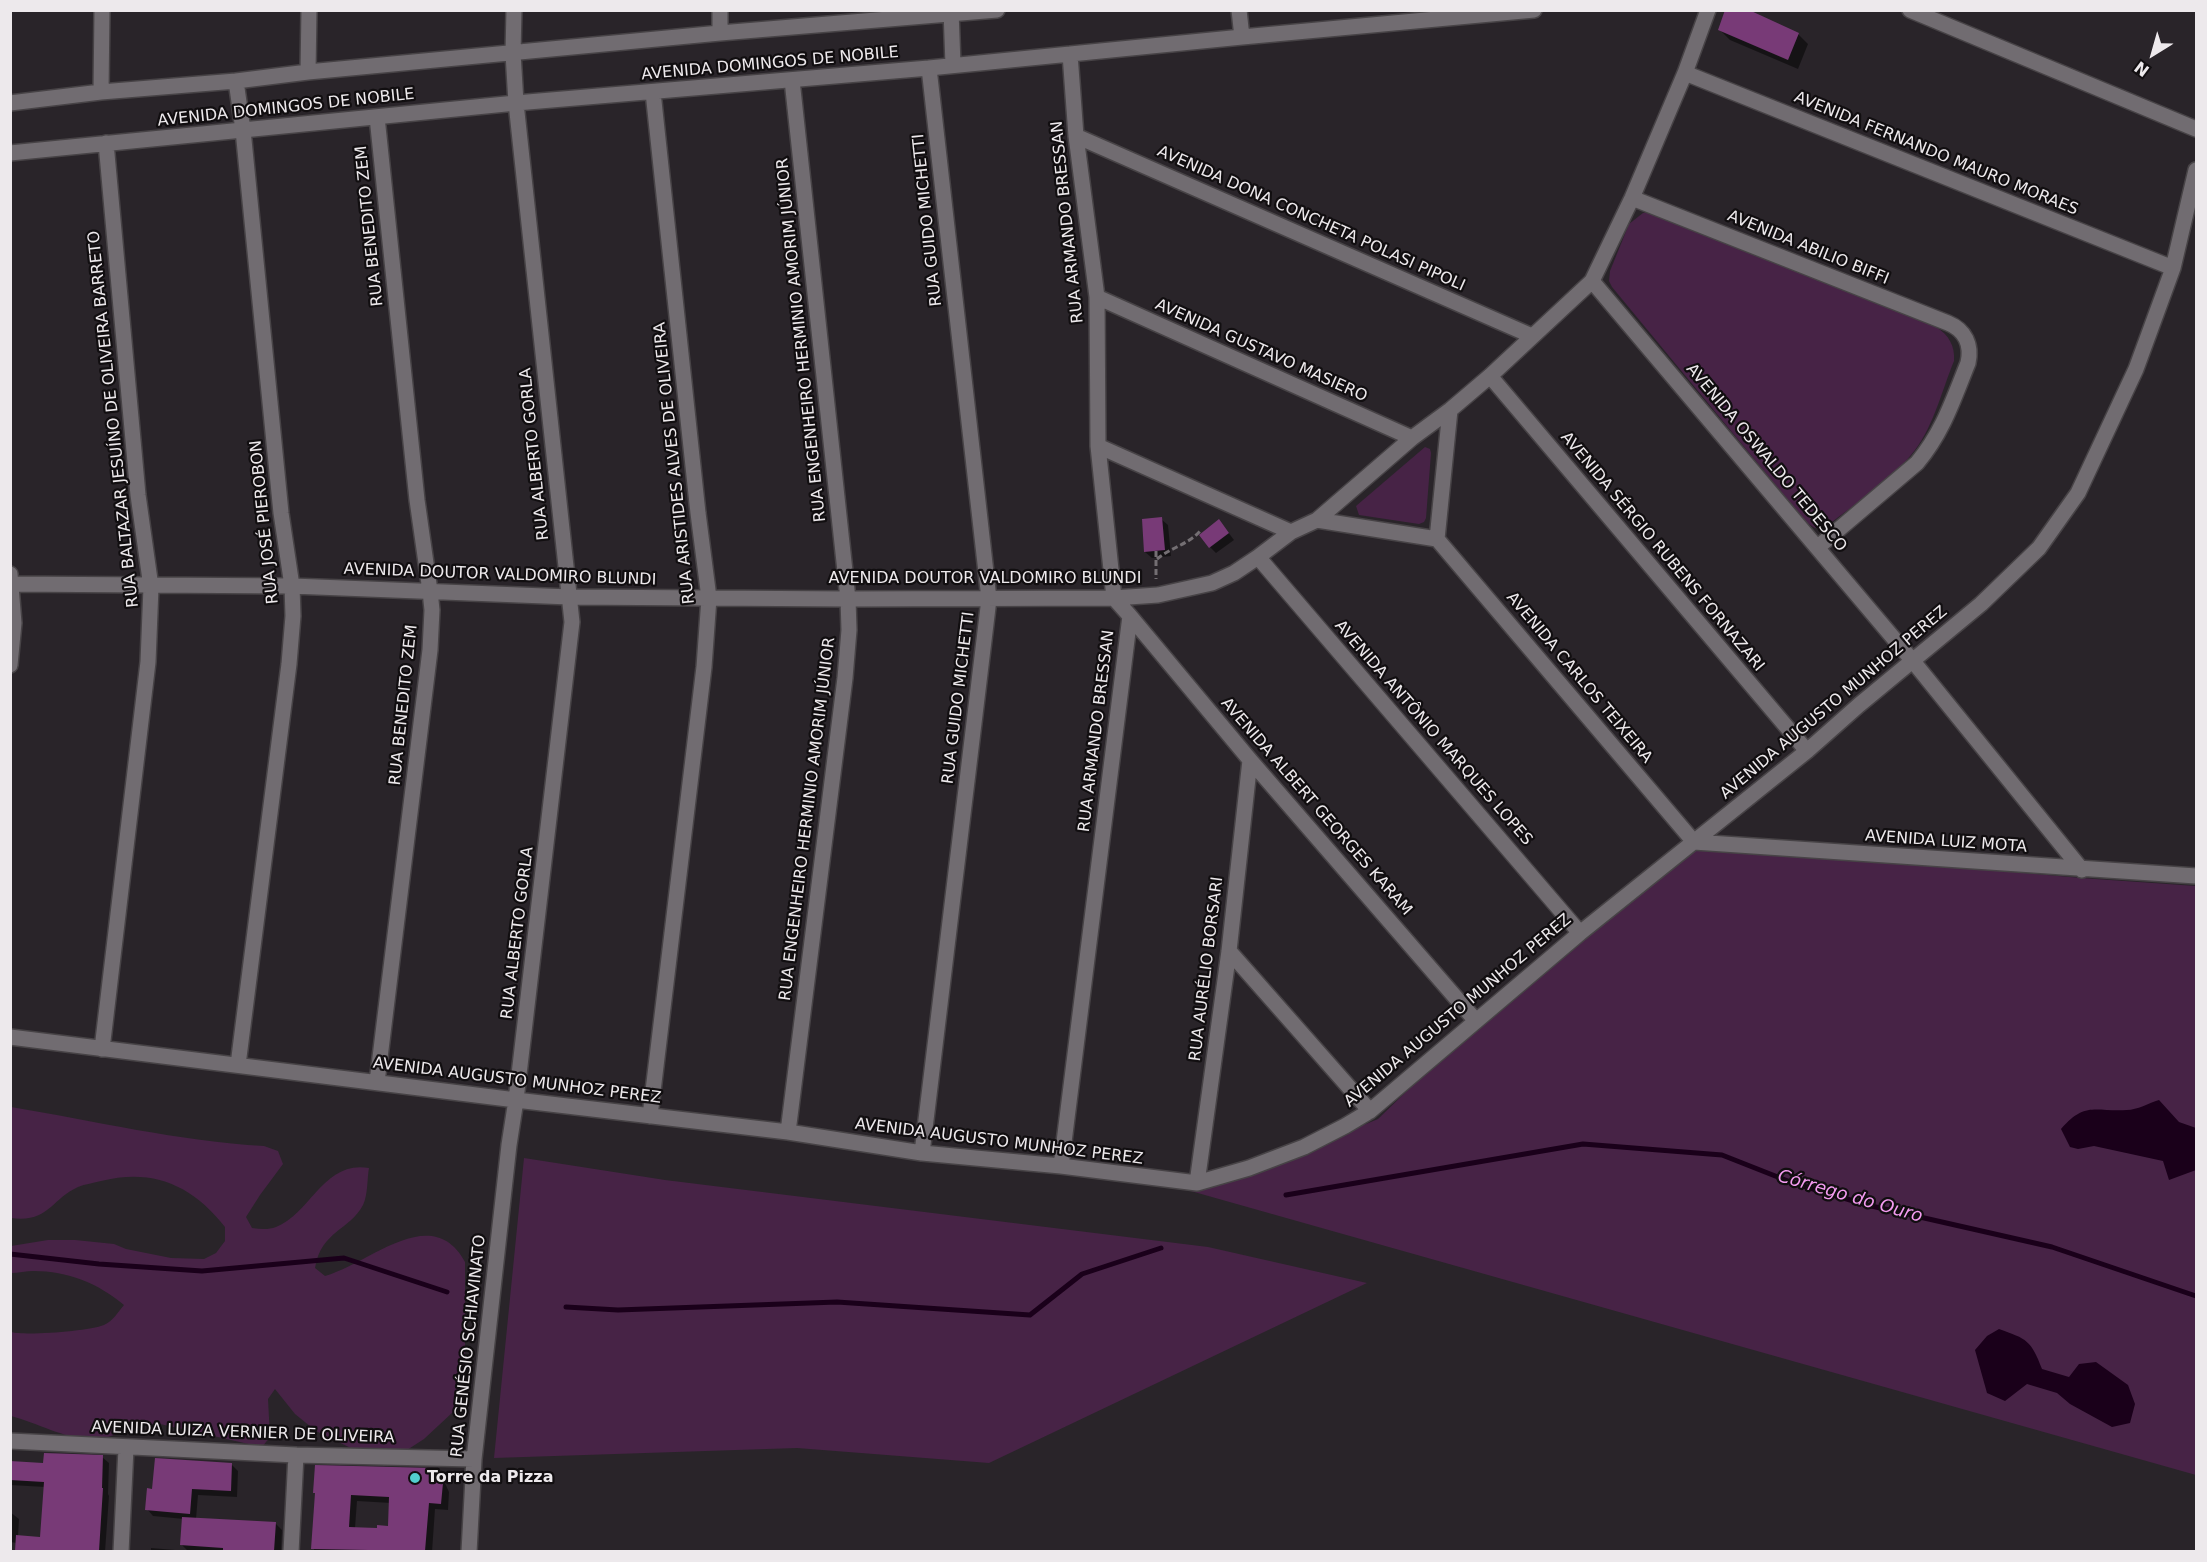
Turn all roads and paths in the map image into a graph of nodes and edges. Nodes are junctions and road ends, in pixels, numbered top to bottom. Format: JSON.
{"nodes":[{"id":1,"x":102,"y":10,"type":"edge"},
{"id":2,"x":309,"y":10,"type":"edge"},
{"id":3,"x":514,"y":10,"type":"edge"},
{"id":4,"x":720,"y":10,"type":"edge"},
{"id":5,"x":997,"y":10,"type":"edge"},
{"id":6,"x":1239,"y":10,"type":"edge"},
{"id":7,"x":1534,"y":10,"type":"edge"},
{"id":8,"x":1708,"y":10,"type":"edge"},
{"id":9,"x":1910,"y":10,"type":"edge"},
{"id":10,"x":951,"y":13,"type":"edge"},
{"id":11,"x":720,"y":33,"type":"junction"},
{"id":12,"x":1242,"y":37,"type":"junction"},
{"id":13,"x":513,"y":53,"type":"junction"},
{"id":14,"x":1070,"y":54,"type":"junction"},
{"id":15,"x":953,"y":65,"type":"junction"},
{"id":16,"x":929,"y":68,"type":"junction"},
{"id":17,"x":308,"y":72,"type":"junction"},
{"id":18,"x":1685,"y":73,"type":"junction"},
{"id":19,"x":792,"y":80,"type":"junction"},
{"id":20,"x":236,"y":81,"type":"junction"},
{"id":21,"x":101,"y":92,"type":"junction"},
{"id":22,"x":653,"y":92,"type":"junction"},
{"id":23,"x":10,"y":103,"type":"edge"},
{"id":24,"x":516,"y":103,"type":"junction"},
{"id":25,"x":377,"y":117,"type":"junction"},
{"id":26,"x":2196,"y":129,"type":"edge"},
{"id":27,"x":243,"y":130,"type":"junction"},
{"id":28,"x":1076,"y":136,"type":"junction"},
{"id":29,"x":106,"y":143,"type":"junction"},
{"id":30,"x":10,"y":153,"type":"edge"},
{"id":31,"x":2196,"y":170,"type":"edge"},
{"id":32,"x":1632,"y":198,"type":"junction"},
{"id":33,"x":2173,"y":268,"type":"junction"},
{"id":34,"x":1592,"y":280,"type":"junction"},
{"id":35,"x":1096,"y":297,"type":"junction"},
{"id":36,"x":1532,"y":336,"type":"junction"},
{"id":37,"x":1490,"y":376,"type":"junction"},
{"id":38,"x":1450,"y":410,"type":"junction"},
{"id":39,"x":1412,"y":438,"type":"junction"},
{"id":40,"x":1098,"y":446,"type":"junction"},
{"id":41,"x":1317,"y":520,"type":"junction"},
{"id":42,"x":1291,"y":532,"type":"junction"},
{"id":43,"x":1201,"y":533,"type":"dead end"},
{"id":44,"x":1437,"y":538,"type":"junction"},
{"id":45,"x":1818,"y":547,"type":"junction"},
{"id":46,"x":1156,"y":551,"type":"dead end"},
{"id":47,"x":1258,"y":557,"type":"junction"},
{"id":48,"x":11,"y":581,"type":"edge"},
{"id":49,"x":292,"y":586,"type":"junction"},
{"id":50,"x":151,"y":587,"type":"junction"},
{"id":51,"x":430,"y":591,"type":"junction"},
{"id":52,"x":570,"y":597,"type":"junction"},
{"id":53,"x":709,"y":598,"type":"junction"},
{"id":54,"x":1114,"y":598,"type":"junction"},
{"id":55,"x":848,"y":599,"type":"junction"},
{"id":56,"x":989,"y":599,"type":"junction"},
{"id":57,"x":1130,"y":616,"type":"junction"},
{"id":58,"x":1912,"y":660,"type":"junction"},
{"id":59,"x":10,"y":665,"type":"edge"},
{"id":60,"x":1807,"y":752,"type":"junction"},
{"id":61,"x":1250,"y":760,"type":"junction"},
{"id":62,"x":1694,"y":842,"type":"junction"},
{"id":63,"x":2082,"y":870,"type":"junction"},
{"id":64,"x":2196,"y":876,"type":"edge"},
{"id":65,"x":1580,"y":933,"type":"junction"},
{"id":66,"x":1229,"y":951,"type":"junction"},
{"id":67,"x":1476,"y":1021,"type":"junction"},
{"id":68,"x":10,"y":1037,"type":"edge"},
{"id":69,"x":102,"y":1048,"type":"junction"},
{"id":70,"x":238,"y":1065,"type":"junction"},
{"id":71,"x":376,"y":1082,"type":"junction"},
{"id":72,"x":516,"y":1100,"type":"junction"},
{"id":73,"x":1370,"y":1110,"type":"junction"},
{"id":74,"x":650,"y":1116,"type":"junction"},
{"id":75,"x":788,"y":1132,"type":"junction"},
{"id":76,"x":509,"y":1146,"type":"joint"},
{"id":77,"x":922,"y":1153,"type":"junction"},
{"id":78,"x":1061,"y":1166,"type":"junction"},
{"id":79,"x":1197,"y":1183,"type":"junction"},
{"id":80,"x":10,"y":1441,"type":"edge"},
{"id":81,"x":126,"y":1448,"type":"junction"},
{"id":82,"x":296,"y":1455,"type":"junction"},
{"id":83,"x":474,"y":1459,"type":"junction"},
{"id":84,"x":121,"y":1551,"type":"edge"},
{"id":85,"x":291,"y":1551,"type":"edge"},
{"id":86,"x":469,"y":1551,"type":"edge"}],
"edges":[{"from":1,"to":21,"type":"street"},
{"from":2,"to":17,"type":"street"},
{"from":3,"to":13,"type":"street","name":"RUA ALBERTO GORLA"},
{"from":4,"to":11,"type":"street"},
{"from":5,"to":10,"type":"street","name":"AVENIDA DOMINGOS DE NOBILE"},
{"from":6,"to":12,"type":"street"},
{"from":7,"to":12,"type":"street","name":"AVENIDA DOMINGOS DE NOBILE"},
{"from":8,"to":18,"type":"street","name":"AVENIDA DOUTOR VALDOMIRO BLUNDI"},
{"from":9,"to":26,"type":"street"},
{"from":10,"to":11,"type":"street","name":"AVENIDA DOMINGOS DE NOBILE"},
{"from":10,"to":15,"type":"street"},
{"from":11,"to":13,"type":"street","name":"AVENIDA DOMINGOS DE NOBILE"},
{"from":12,"to":14,"type":"street","name":"AVENIDA DOMINGOS DE NOBILE"},
{"from":13,"to":17,"type":"street","name":"AVENIDA DOMINGOS DE NOBILE"},
{"from":13,"to":24,"type":"street","name":"RUA ALBERTO GORLA"},
{"from":14,"to":15,"type":"street","name":"AVENIDA DOMINGOS DE NOBILE"},
{"from":14,"to":28,"type":"street","name":"RUA ARMANDO BRESSAN"},
{"from":15,"to":16,"type":"street","name":"AVENIDA DOMINGOS DE NOBILE"},
{"from":16,"to":19,"type":"street","name":"AVENIDA DOMINGOS DE NOBILE"},
{"from":16,"to":56,"type":"street","name":"RUA GUIDO MICHETTI"},
{"from":17,"to":20,"type":"street","name":"AVENIDA DOMINGOS DE NOBILE"},
{"from":18,"to":32,"type":"street","name":"AVENIDA DOUTOR VALDOMIRO BLUNDI"},
{"from":18,"to":33,"type":"street","name":"AVENIDA FERNANDO MAURO MORAES"},
{"from":19,"to":22,"type":"street","name":"AVENIDA DOMINGOS DE NOBILE"},
{"from":19,"to":55,"type":"street","name":"RUA ENGENHEIRO HERMINIO AMORIM JÚNIOR"},
{"from":20,"to":21,"type":"street","name":"AVENIDA DOMINGOS DE NOBILE"},
{"from":20,"to":27,"type":"street","name":"RUA JOSÉ PIEROBON"},
{"from":21,"to":23,"type":"street","name":"AVENIDA DOMINGOS DE NOBILE"},
{"from":22,"to":24,"type":"street","name":"AVENIDA DOMINGOS DE NOBILE"},
{"from":22,"to":53,"type":"street","name":"RUA ARISTIDES ALVES DE OLIVEIRA"},
{"from":24,"to":25,"type":"street","name":"AVENIDA DOMINGOS DE NOBILE"},
{"from":24,"to":52,"type":"street","name":"RUA ALBERTO GORLA"},
{"from":25,"to":27,"type":"street","name":"AVENIDA DOMINGOS DE NOBILE"},
{"from":25,"to":51,"type":"street","name":"RUA BENEDITO ZEM"},
{"from":27,"to":29,"type":"street","name":"AVENIDA DOMINGOS DE NOBILE"},
{"from":27,"to":49,"type":"street","name":"RUA JOSÉ PIEROBON"},
{"from":28,"to":35,"type":"street","name":"RUA ARMANDO BRESSAN"},
{"from":28,"to":36,"type":"street","name":"AVENIDA DONA CONCHETA POLASI PIPOLI"},
{"from":29,"to":30,"type":"street","name":"AVENIDA DOMINGOS DE NOBILE"},
{"from":29,"to":50,"type":"street","name":"RUA BALTAZAR JESUÍNO DE OLIVEIRA BARRETO"},
{"from":31,"to":33,"type":"street","name":"AVENIDA AUGUSTO MUNHOZ PEREZ"},
{"from":32,"to":34,"type":"street","name":"AVENIDA DOUTOR VALDOMIRO BLUNDI"},
{"from":32,"to":45,"type":"street","name":"AVENIDA ABILIO BIFFI"},
{"from":33,"to":58,"type":"street","name":"AVENIDA AUGUSTO MUNHOZ PEREZ"},
{"from":34,"to":36,"type":"street","name":"AVENIDA DOUTOR VALDOMIRO BLUNDI"},
{"from":34,"to":45,"type":"street","name":"AVENIDA OSWALDO TEDESCO"},
{"from":35,"to":39,"type":"street","name":"AVENIDA GUSTAVO MASIERO"},
{"from":35,"to":40,"type":"street","name":"RUA ARMANDO BRESSAN"},
{"from":36,"to":37,"type":"street","name":"AVENIDA DOUTOR VALDOMIRO BLUNDI"},
{"from":37,"to":38,"type":"street","name":"AVENIDA DOUTOR VALDOMIRO BLUNDI"},
{"from":37,"to":60,"type":"street","name":"AVENIDA SÉRGIO RUBENS FORNAZARI"},
{"from":38,"to":39,"type":"street","name":"AVENIDA DOUTOR VALDOMIRO BLUNDI"},
{"from":38,"to":44,"type":"street"},
{"from":39,"to":41,"type":"street","name":"AVENIDA DOUTOR VALDOMIRO BLUNDI"},
{"from":40,"to":42,"type":"street"},
{"from":40,"to":54,"type":"street","name":"RUA ARMANDO BRESSAN"},
{"from":41,"to":42,"type":"street","name":"AVENIDA DOUTOR VALDOMIRO BLUNDI"},
{"from":41,"to":44,"type":"street"},
{"from":42,"to":47,"type":"street","name":"AVENIDA DOUTOR VALDOMIRO BLUNDI"},
{"from":43,"to":46,"type":"path"},
{"from":44,"to":62,"type":"street","name":"AVENIDA CARLOS TEIXEIRA"},
{"from":45,"to":58,"type":"street","name":"AVENIDA OSWALDO TEDESCO"},
{"from":47,"to":54,"type":"street","name":"AVENIDA DOUTOR VALDOMIRO BLUNDI"},
{"from":47,"to":65,"type":"street","name":"AVENIDA ANTÔNIO MARQUES LOPES"},
{"from":48,"to":50,"type":"street","name":"AVENIDA DOUTOR VALDOMIRO BLUNDI"},
{"from":48,"to":59,"type":"street"},
{"from":49,"to":50,"type":"street","name":"AVENIDA DOUTOR VALDOMIRO BLUNDI"},
{"from":49,"to":51,"type":"street","name":"AVENIDA DOUTOR VALDOMIRO BLUNDI"},
{"from":49,"to":70,"type":"street","name":"RUA JOSÉ PIEROBON"},
{"from":50,"to":69,"type":"street","name":"RUA BALTAZAR JESUÍNO DE OLIVEIRA BARRETO"},
{"from":51,"to":52,"type":"street","name":"AVENIDA DOUTOR VALDOMIRO BLUNDI"},
{"from":51,"to":71,"type":"street","name":"RUA BENEDITO ZEM"},
{"from":52,"to":53,"type":"street","name":"AVENIDA DOUTOR VALDOMIRO BLUNDI"},
{"from":52,"to":72,"type":"street","name":"RUA ALBERTO GORLA"},
{"from":53,"to":55,"type":"street","name":"AVENIDA DOUTOR VALDOMIRO BLUNDI"},
{"from":53,"to":74,"type":"street","name":"RUA ARISTIDES ALVES DE OLIVEIRA"},
{"from":54,"to":56,"type":"street","name":"AVENIDA DOUTOR VALDOMIRO BLUNDI"},
{"from":54,"to":57,"type":"street","name":"RUA ARMANDO BRESSAN"},
{"from":55,"to":56,"type":"street","name":"AVENIDA DOUTOR VALDOMIRO BLUNDI"},
{"from":55,"to":75,"type":"street","name":"RUA ENGENHEIRO HERMINIO AMORIM JÚNIOR"},
{"from":56,"to":77,"type":"street","name":"RUA GUIDO MICHETTI"},
{"from":57,"to":61,"type":"street","name":"AVENIDA ALBERT GEORGES KARAM"},
{"from":57,"to":78,"type":"street","name":"RUA ARMANDO BRESSAN"},
{"from":58,"to":60,"type":"street","name":"AVENIDA AUGUSTO MUNHOZ PEREZ"},
{"from":58,"to":63,"type":"street","name":"AVENIDA OSWALDO TEDESCO"},
{"from":60,"to":62,"type":"street","name":"AVENIDA AUGUSTO MUNHOZ PEREZ"},
{"from":61,"to":66,"type":"street","name":"RUA AURÉLIO BORSARI"},
{"from":61,"to":67,"type":"street","name":"AVENIDA ALBERT GEORGES KARAM"},
{"from":62,"to":63,"type":"street","name":"AVENIDA LUIZ MOTA"},
{"from":62,"to":65,"type":"street","name":"AVENIDA AUGUSTO MUNHOZ PEREZ"},
{"from":63,"to":64,"type":"street","name":"AVENIDA LUIZ MOTA"},
{"from":65,"to":67,"type":"street","name":"AVENIDA AUGUSTO MUNHOZ PEREZ"},
{"from":66,"to":73,"type":"street"},
{"from":66,"to":79,"type":"street","name":"RUA AURÉLIO BORSARI"},
{"from":67,"to":73,"type":"street","name":"AVENIDA AUGUSTO MUNHOZ PEREZ"},
{"from":68,"to":69,"type":"street","name":"AVENIDA AUGUSTO MUNHOZ PEREZ"},
{"from":69,"to":70,"type":"street","name":"AVENIDA AUGUSTO MUNHOZ PEREZ"},
{"from":70,"to":71,"type":"street","name":"AVENIDA AUGUSTO MUNHOZ PEREZ"},
{"from":71,"to":72,"type":"street","name":"AVENIDA AUGUSTO MUNHOZ PEREZ"},
{"from":72,"to":74,"type":"street","name":"AVENIDA AUGUSTO MUNHOZ PEREZ"},
{"from":72,"to":76,"type":"street","name":"RUA ALBERTO GORLA"},
{"from":73,"to":79,"type":"street","name":"AVENIDA AUGUSTO MUNHOZ PEREZ"},
{"from":74,"to":75,"type":"street","name":"AVENIDA AUGUSTO MUNHOZ PEREZ"},
{"from":75,"to":77,"type":"street","name":"AVENIDA AUGUSTO MUNHOZ PEREZ"},
{"from":76,"to":83,"type":"street","name":"RUA GENÉSIO SCHIAVINATO"},
{"from":77,"to":78,"type":"street","name":"AVENIDA AUGUSTO MUNHOZ PEREZ"},
{"from":78,"to":79,"type":"street","name":"AVENIDA AUGUSTO MUNHOZ PEREZ"},
{"from":80,"to":81,"type":"street","name":"AVENIDA LUIZA VERNIER DE OLIVEIRA"},
{"from":81,"to":82,"type":"street","name":"AVENIDA LUIZA VERNIER DE OLIVEIRA"},
{"from":81,"to":84,"type":"street"},
{"from":82,"to":83,"type":"street","name":"AVENIDA LUIZA VERNIER DE OLIVEIRA"},
{"from":82,"to":85,"type":"street"},
{"from":83,"to":86,"type":"street","name":"RUA GENÉSIO SCHIAVINATO"}]}
